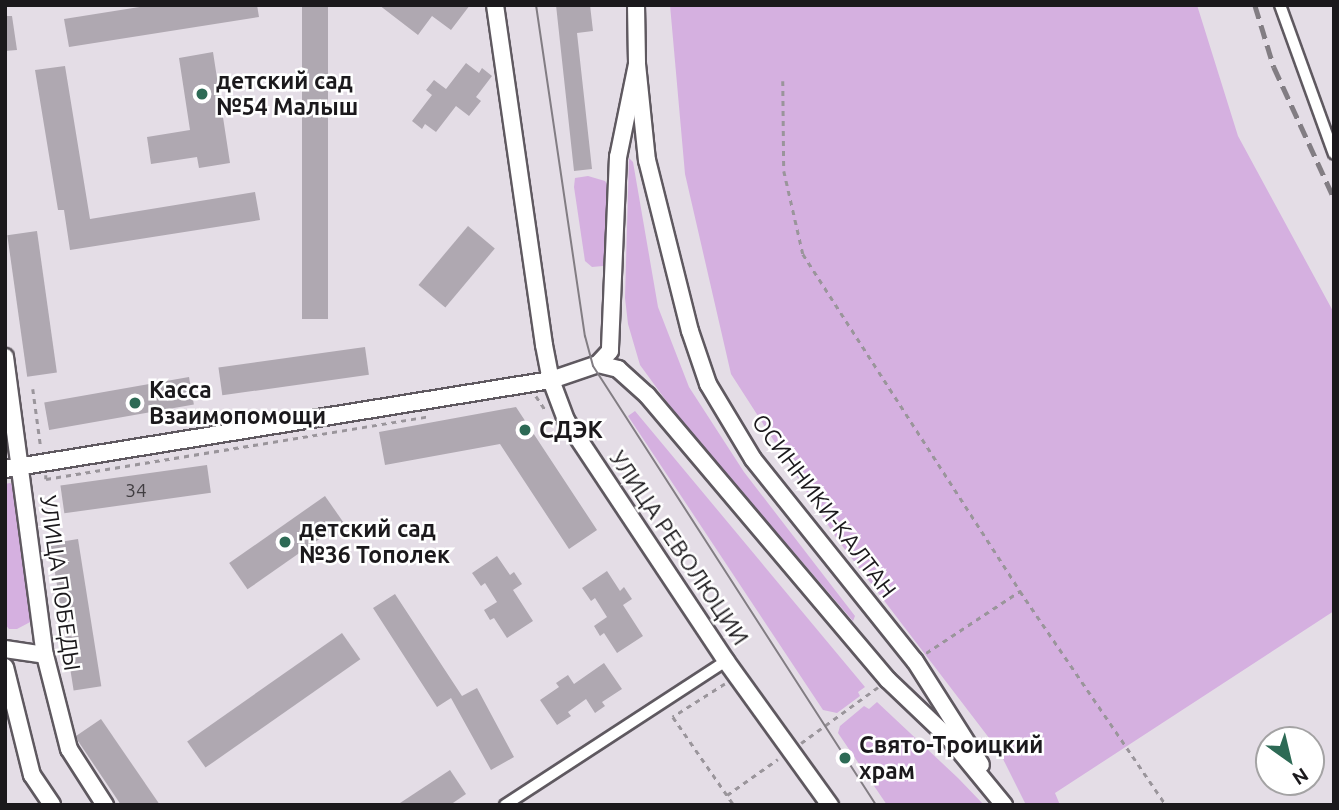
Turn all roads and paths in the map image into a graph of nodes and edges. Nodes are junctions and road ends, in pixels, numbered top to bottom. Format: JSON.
{"nodes":[{"id":1,"x":495,"y":5,"type":"edge"},
{"id":2,"x":636,"y":5,"type":"edge"},
{"id":3,"x":1280,"y":5,"type":"edge"},
{"id":4,"x":637,"y":64,"type":"junction"},
{"id":5,"x":783,"y":81,"type":"dead end"},
{"id":6,"x":1334,"y":154,"type":"edge"},
{"id":7,"x":5,"y":357,"type":"edge"},
{"id":8,"x":598,"y":364,"type":"junction"},
{"id":9,"x":551,"y":380,"type":"junction"},
{"id":10,"x":33,"y":389,"type":"dead end"},
{"id":11,"x":523,"y":399,"type":"dead end"},
{"id":12,"x":433,"y":415,"type":"dead end"},
{"id":13,"x":551,"y":419,"type":"dead end"},
{"id":14,"x":43,"y":463,"type":"junction"},
{"id":15,"x":12,"y":468,"type":"edge"},
{"id":16,"x":1020,"y":591,"type":"junction"},
{"id":17,"x":5,"y":649,"type":"edge"},
{"id":18,"x":45,"y":655,"type":"junction"},
{"id":19,"x":915,"y":661,"type":"junction"},
{"id":20,"x":722,"y":663,"type":"junction"},
{"id":21,"x":5,"y":667,"type":"edge"},
{"id":22,"x":888,"y":680,"type":"junction"},
{"id":23,"x":5,"y":720,"type":"edge"},
{"id":24,"x":24,"y":745,"type":"junction"},
{"id":25,"x":791,"y":749,"type":"junction"},
{"id":26,"x":727,"y":795,"type":"junction"},
{"id":27,"x":1004,"y":804,"type":"edge"},
{"id":28,"x":52,"y":805,"type":"edge"},
{"id":29,"x":105,"y":805,"type":"edge"},
{"id":30,"x":505,"y":805,"type":"edge"},
{"id":31,"x":734,"y":805,"type":"edge"},
{"id":32,"x":830,"y":805,"type":"edge"},
{"id":33,"x":1166,"y":805,"type":"edge"}],
"edges":[{"from":1,"to":9,"type":"street","name":"УЛИЦА РЕВОЛЮЦИИ"},
{"from":2,"to":4,"type":"street","name":"ОСИННИКИ-КАЛТАН"},
{"from":3,"to":6,"type":"street"},
{"from":4,"to":8,"type":"street"},
{"from":4,"to":19,"type":"street","name":"ОСИННИКИ-КАЛТАН"},
{"from":5,"to":16,"type":"path"},
{"from":7,"to":15,"type":"street","name":"УЛИЦА ПОБЕДЫ"},
{"from":8,"to":9,"type":"street"},
{"from":8,"to":22,"type":"street"},
{"from":9,"to":14,"type":"street"},
{"from":9,"to":20,"type":"street","name":"УЛИЦА РЕВОЛЮЦИИ"},
{"from":10,"to":14,"type":"path"},
{"from":11,"to":13,"type":"path"},
{"from":12,"to":14,"type":"path"},
{"from":14,"to":15,"type":"street"},
{"from":15,"to":18,"type":"street","name":"УЛИЦА ПОБЕДЫ"},
{"from":16,"to":19,"type":"path"},
{"from":16,"to":33,"type":"path"},
{"from":17,"to":18,"type":"street"},
{"from":18,"to":29,"type":"street","name":"УЛИЦА ПОБЕДЫ"},
{"from":19,"to":27,"type":"street","name":"ОСИННИКИ-КАЛТАН"},
{"from":20,"to":25,"type":"street","name":"УЛИЦА РЕВОЛЮЦИИ"},
{"from":20,"to":26,"type":"path"},
{"from":20,"to":30,"type":"street"},
{"from":21,"to":24,"type":"street"},
{"from":22,"to":25,"type":"path"},
{"from":22,"to":27,"type":"street"},
{"from":23,"to":24,"type":"street"},
{"from":24,"to":28,"type":"street"},
{"from":25,"to":26,"type":"path"},
{"from":25,"to":32,"type":"street","name":"УЛИЦА РЕВОЛЮЦИИ"},
{"from":26,"to":31,"type":"path"}]}
